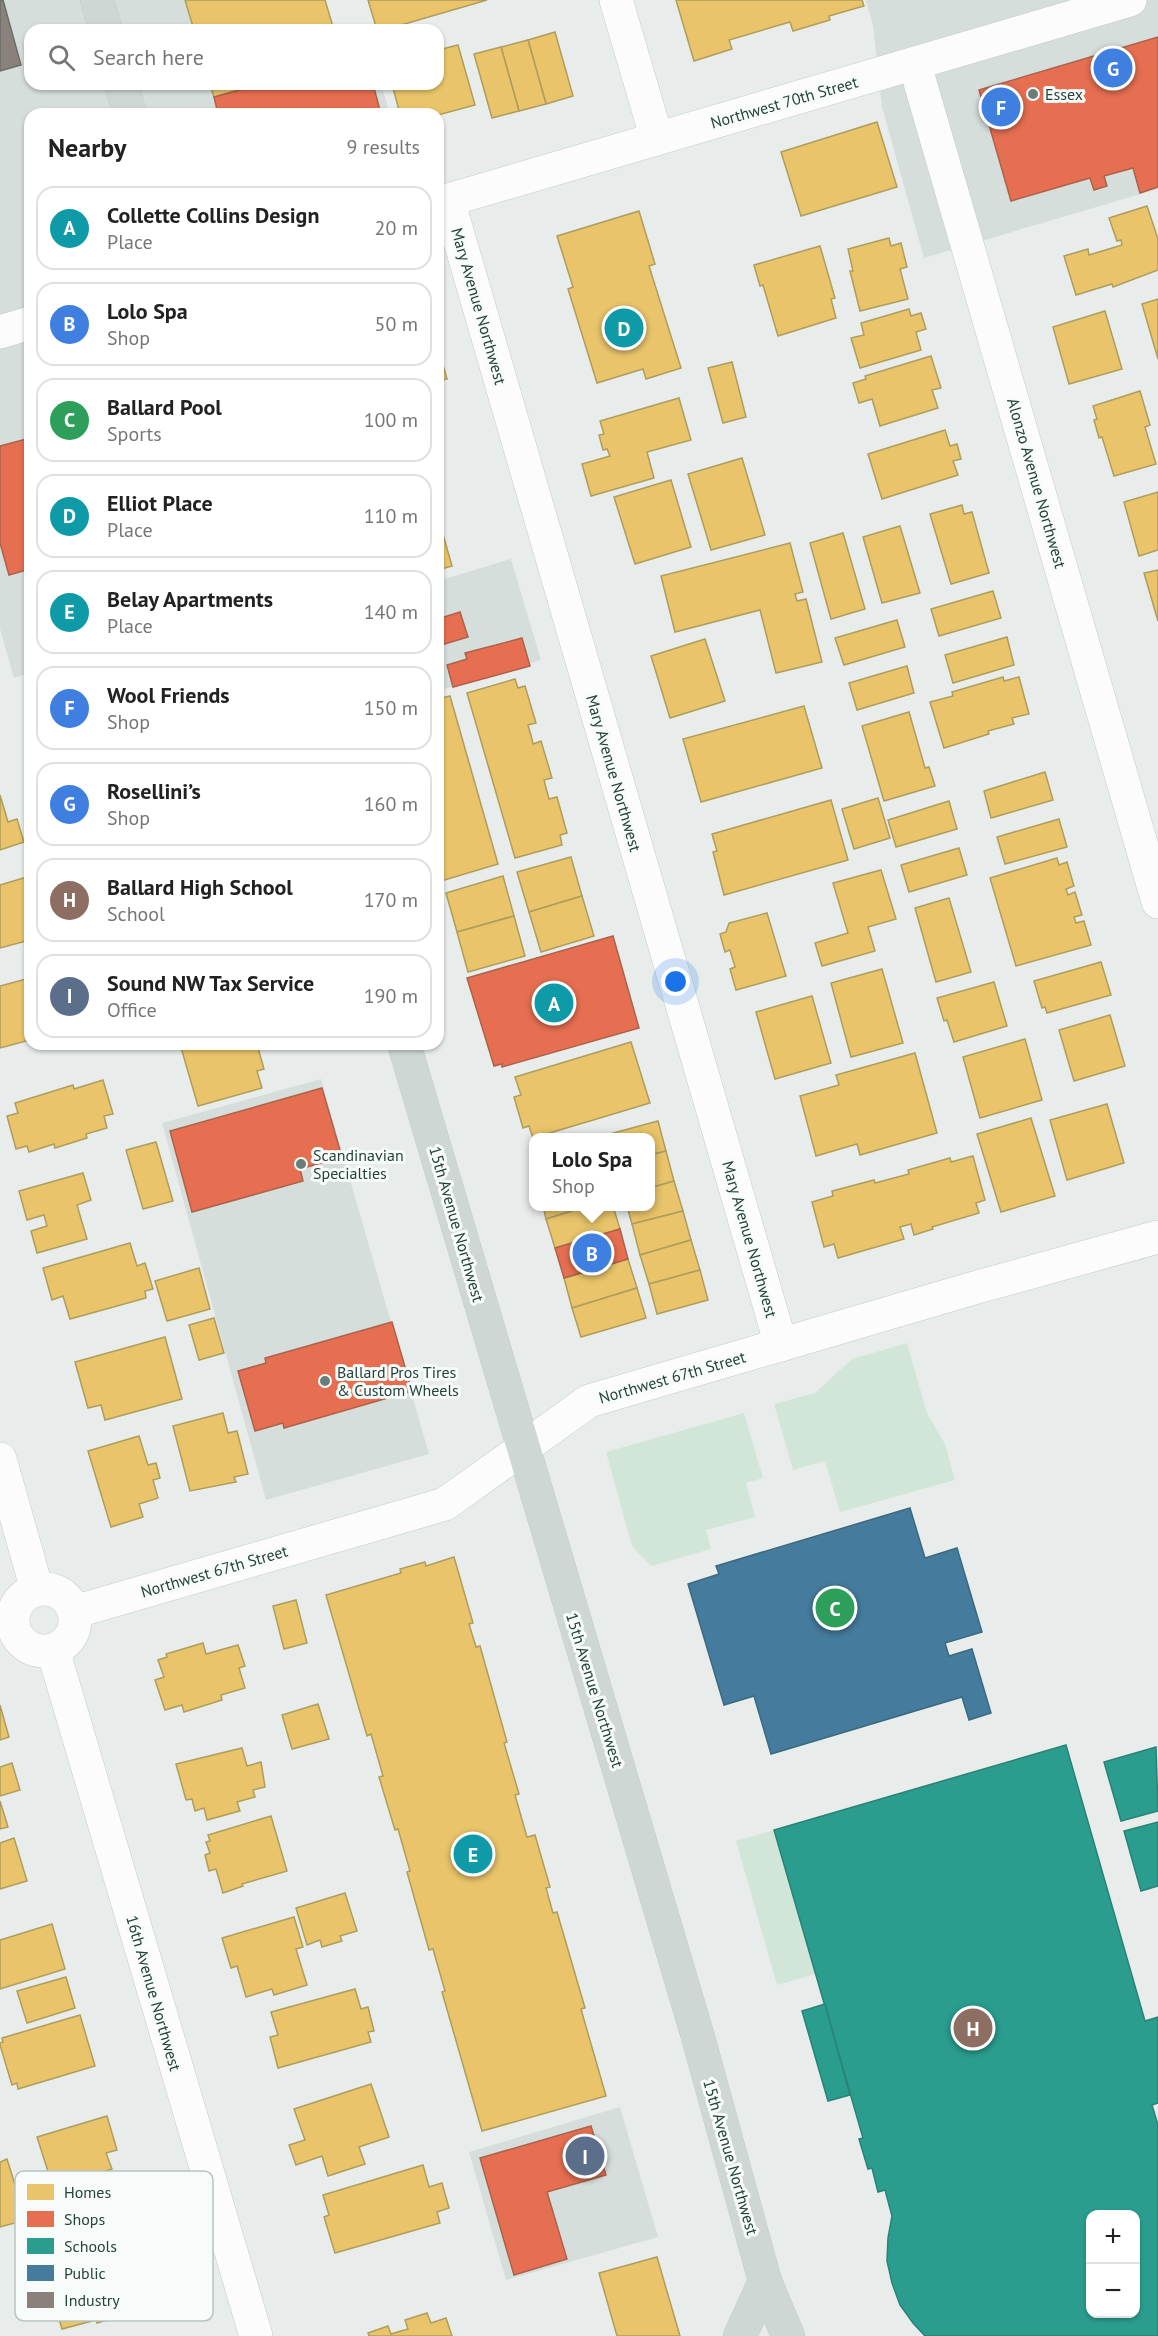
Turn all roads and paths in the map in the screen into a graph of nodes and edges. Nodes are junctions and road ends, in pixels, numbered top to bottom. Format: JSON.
{"nodes":[{"id":1,"x":97,"y":0,"type":"edge"},
{"id":2,"x":616,"y":0,"type":"edge"},
{"id":3,"x":1129,"y":0,"type":"edge"},
{"id":4,"x":104,"y":24,"type":"edge"},
{"id":5,"x":915,"y":64,"type":"junction"},
{"id":6,"x":123,"y":90,"type":"edge"},
{"id":7,"x":128,"y":108,"type":"edge"},
{"id":8,"x":657,"y":139,"type":"junction"},
{"id":9,"x":444,"y":201,"type":"edge"},
{"id":10,"x":444,"y":204,"type":"edge"},
{"id":11,"x":24,"y":325,"type":"edge"},
{"id":12,"x":0,"y":332,"type":"edge"},
{"id":13,"x":1158,"y":902,"type":"edge"},
{"id":14,"x":406,"y":1050,"type":"edge"},
{"id":15,"x":1158,"y":1237,"type":"edge"},
{"id":16,"x":781,"y":1345,"type":"junction"},
{"id":17,"x":523,"y":1448,"type":"junction"},
{"id":18,"x":0,"y":1459,"type":"edge"},
{"id":19,"x":38,"y":1590,"type":"junction"},
{"id":20,"x":74,"y":1612,"type":"junction"},
{"id":21,"x":7,"y":1631,"type":"edge"},
{"id":22,"x":53,"y":1650,"type":"junction"},
{"id":23,"x":207,"y":2171,"type":"edge"},
{"id":24,"x":213,"y":2191,"type":"edge"},
{"id":25,"x":765,"y":2281,"type":"junction"},
{"id":26,"x":256,"y":2336,"type":"edge"},
{"id":27,"x":740,"y":2336,"type":"edge"},
{"id":28,"x":788,"y":2336,"type":"edge"}],
"edges":[{"from":1,"to":4,"type":"main road"},
{"from":2,"to":8,"type":"street"},
{"from":3,"to":5,"type":"street","name":"Northwest 70th Street"},
{"from":5,"to":8,"type":"street","name":"Northwest 70th Street"},
{"from":5,"to":13,"type":"street","name":"Alonzo Avenue Northwest"},
{"from":6,"to":7,"type":"main road"},
{"from":8,"to":9,"type":"street","name":"Northwest 70th Street"},
{"from":10,"to":16,"type":"street","name":"Mary Avenue Northwest"},
{"from":11,"to":12,"type":"street"},
{"from":14,"to":17,"type":"main road","name":"15th Avenue Northwest"},
{"from":15,"to":16,"type":"street","name":"Northwest 67th Street"},
{"from":16,"to":17,"type":"street","name":"Northwest 67th Street"},
{"from":17,"to":20,"type":"street","name":"Northwest 67th Street"},
{"from":17,"to":25,"type":"main road","name":"15th Avenue Northwest"},
{"from":18,"to":19,"type":"street"},
{"from":19,"to":20,"type":"street"},
{"from":19,"to":21,"type":"street"},
{"from":20,"to":22,"type":"street"},
{"from":21,"to":22,"type":"street"},
{"from":22,"to":23,"type":"street","name":"16th Avenue Northwest"},
{"from":24,"to":26,"type":"street","name":"16th Avenue Northwest"},
{"from":25,"to":27,"type":"main road"},
{"from":25,"to":28,"type":"main road","name":"15th Avenue Northwest"}]}
